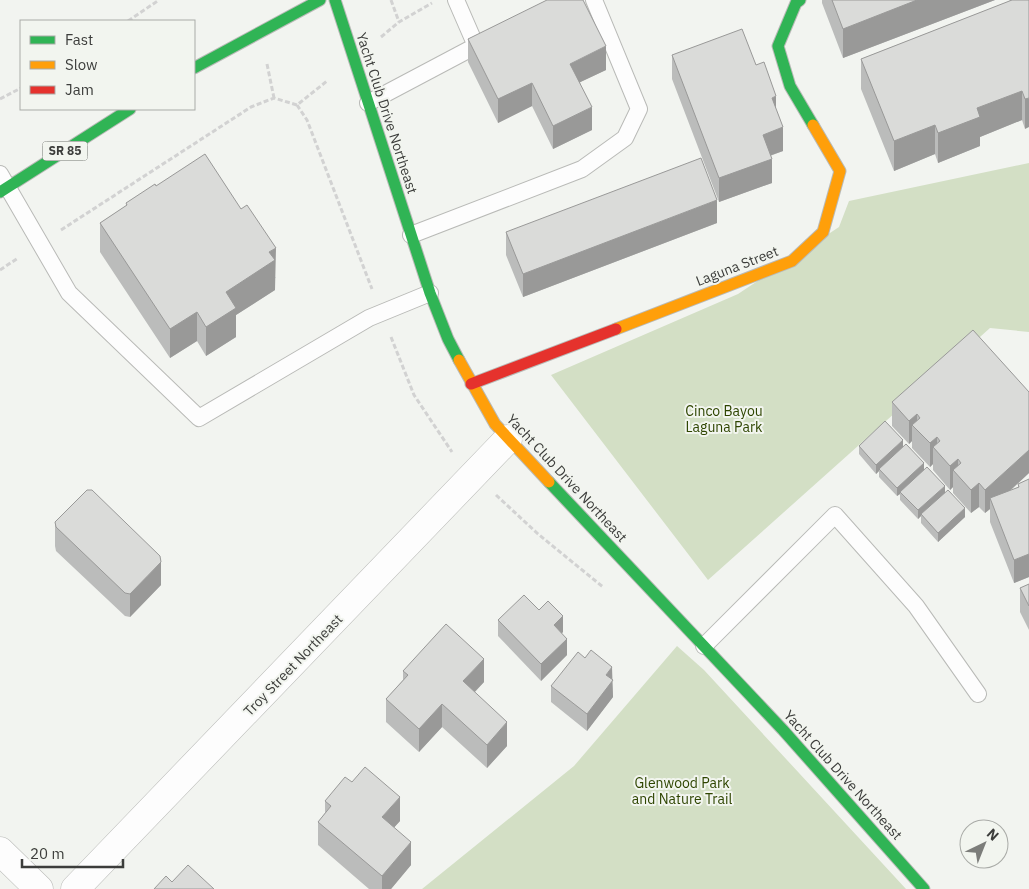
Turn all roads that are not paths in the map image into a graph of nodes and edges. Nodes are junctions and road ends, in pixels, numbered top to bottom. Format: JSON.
{"nodes":[{"id":1,"x":320,"y":0,"type":"edge"},
{"id":2,"x":335,"y":0,"type":"edge"},
{"id":3,"x":456,"y":0,"type":"edge"},
{"id":4,"x":594,"y":0,"type":"edge"},
{"id":5,"x":800,"y":0,"type":"edge"},
{"id":6,"x":502,"y":32,"type":"edge"},
{"id":7,"x":476,"y":46,"type":"junction"},
{"id":8,"x":195,"y":67,"type":"edge"},
{"id":9,"x":368,"y":103,"type":"junction"},
{"id":10,"x":128,"y":110,"type":"edge"},
{"id":11,"x":3,"y":185,"type":"edge"},
{"id":12,"x":411,"y":236,"type":"junction"},
{"id":13,"x":430,"y":293,"type":"junction"},
{"id":14,"x":471,"y":384,"type":"junction"},
{"id":15,"x":508,"y":439,"type":"junction"},
{"id":16,"x":704,"y":646,"type":"junction"},
{"id":17,"x":978,"y":694,"type":"dead end"},
{"id":18,"x":0,"y":851,"type":"edge"},
{"id":19,"x":39,"y":889,"type":"edge"},
{"id":20,"x":75,"y":889,"type":"edge"},
{"id":21,"x":924,"y":889,"type":"edge"}],
"edges":[{"from":1,"to":8,"type":"main road"},
{"from":2,"to":9,"type":"main road","name":"Yacht Club Drive Northeast"},
{"from":3,"to":7,"type":"lane"},
{"from":4,"to":12,"type":"lane"},
{"from":5,"to":14,"type":"main road","name":"Laguna Street"},
{"from":6,"to":7,"type":"lane"},
{"from":7,"to":9,"type":"lane"},
{"from":9,"to":12,"type":"main road","name":"Yacht Club Drive Northeast"},
{"from":10,"to":11,"type":"main road","number":"SR 85"},
{"from":11,"to":13,"type":"lane"},
{"from":12,"to":13,"type":"main road","name":"Yacht Club Drive Northeast"},
{"from":13,"to":14,"type":"main road","name":"Yacht Club Drive Northeast"},
{"from":14,"to":15,"type":"main road","name":"Yacht Club Drive Northeast"},
{"from":15,"to":16,"type":"main road","name":"Yacht Club Drive Northeast"},
{"from":15,"to":20,"type":"street","name":"Troy Street Northeast"},
{"from":16,"to":17,"type":"lane"},
{"from":16,"to":21,"type":"main road","name":"Yacht Club Drive Northeast"},
{"from":18,"to":19,"type":"street"}]}
